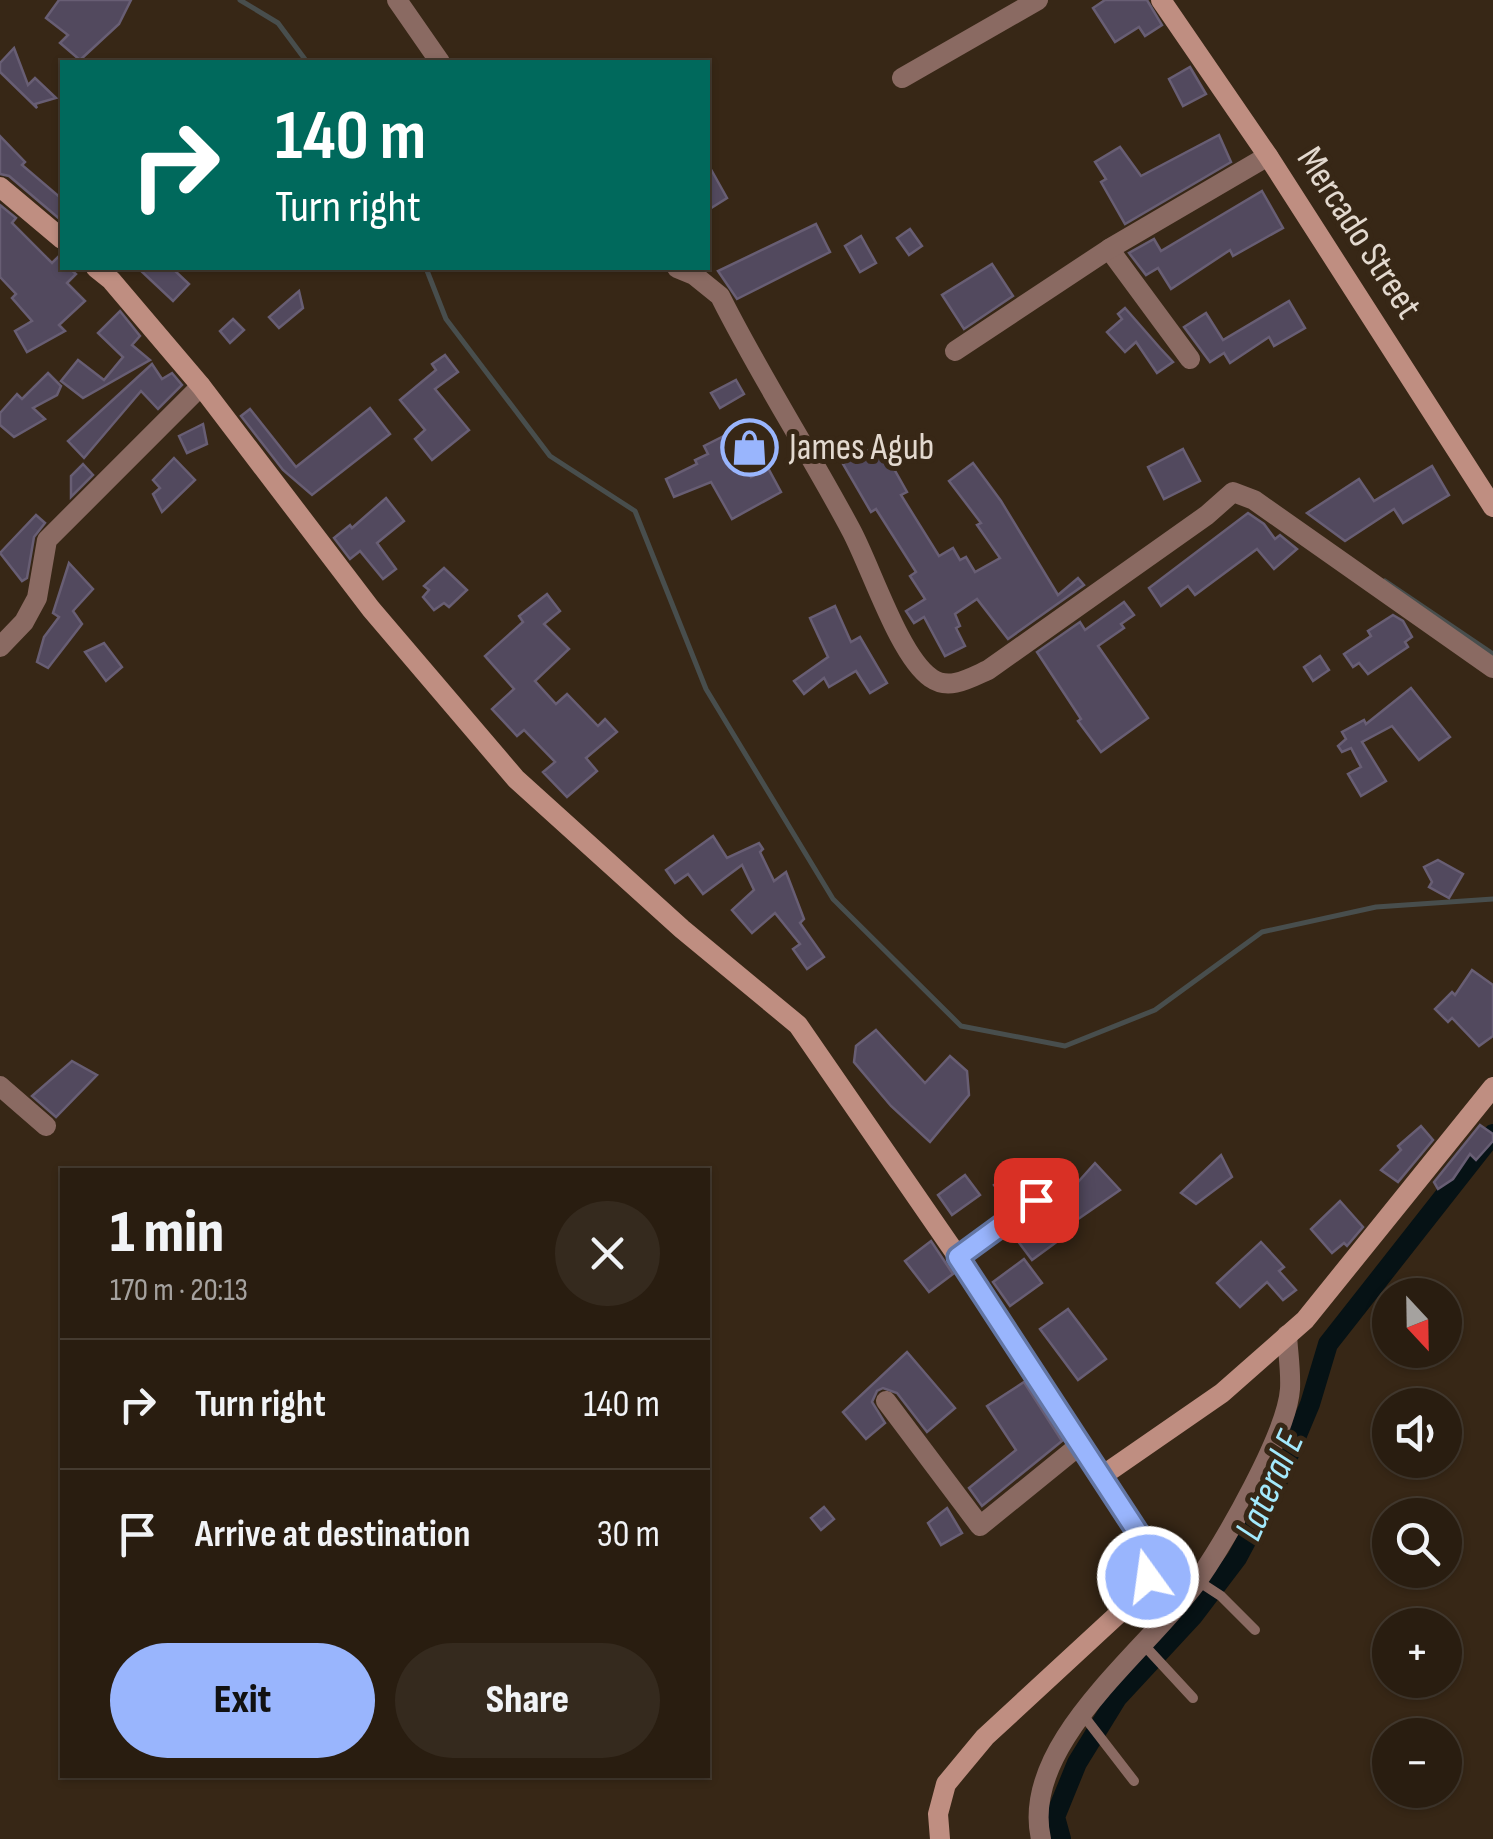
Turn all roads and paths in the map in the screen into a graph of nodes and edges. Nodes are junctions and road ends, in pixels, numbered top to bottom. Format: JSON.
{"nodes":[{"id":1,"x":397,"y":0,"type":"edge"},
{"id":2,"x":1038,"y":0,"type":"edge"},
{"id":3,"x":1161,"y":0,"type":"edge"},
{"id":4,"x":439,"y":60,"type":"edge"},
{"id":5,"x":902,"y":78,"type":"dead end"},
{"id":6,"x":1268,"y":156,"type":"junction"},
{"id":7,"x":0,"y":187,"type":"edge"},
{"id":8,"x":60,"y":238,"type":"edge"},
{"id":9,"x":1109,"y":250,"type":"junction"},
{"id":10,"x":98,"y":270,"type":"edge"},
{"id":11,"x":681,"y":270,"type":"edge"},
{"id":12,"x":956,"y":351,"type":"dead end"},
{"id":13,"x":1190,"y":359,"type":"dead end"},
{"id":14,"x":201,"y":386,"type":"junction"},
{"id":15,"x":1493,"y":507,"type":"edge"},
{"id":16,"x":0,"y":647,"type":"edge"},
{"id":17,"x":1493,"y":668,"type":"edge"},
{"id":18,"x":0,"y":1086,"type":"edge"},
{"id":19,"x":1493,"y":1087,"type":"edge"},
{"id":20,"x":46,"y":1126,"type":"dead end"},
{"id":21,"x":1062,"y":1180,"type":"dead end"},
{"id":22,"x":958,"y":1257,"type":"junction"},
{"id":23,"x":1287,"y":1336,"type":"junction"},
{"id":24,"x":886,"y":1400,"type":"dead end"},
{"id":25,"x":1080,"y":1444,"type":"junction"},
{"id":26,"x":1102,"y":1476,"type":"junction"},
{"id":27,"x":1201,"y":1584,"type":"junction"},
{"id":28,"x":1256,"y":1630,"type":"dead end"},
{"id":29,"x":1146,"y":1645,"type":"junction"},
{"id":30,"x":1193,"y":1698,"type":"dead end"},
{"id":31,"x":1086,"y":1719,"type":"junction"},
{"id":32,"x":1134,"y":1781,"type":"dead end"},
{"id":33,"x":940,"y":1839,"type":"edge"},
{"id":34,"x":1041,"y":1839,"type":"edge"}],
"edges":[{"from":1,"to":4,"type":"street"},
{"from":2,"to":5,"type":"street"},
{"from":3,"to":6,"type":"street","name":"Mercado Street"},
{"from":6,"to":9,"type":"street"},
{"from":6,"to":15,"type":"street","name":"Mercado Street"},
{"from":7,"to":8,"type":"street"},
{"from":9,"to":12,"type":"street"},
{"from":9,"to":13,"type":"street"},
{"from":10,"to":14,"type":"street"},
{"from":11,"to":17,"type":"street"},
{"from":14,"to":16,"type":"street"},
{"from":14,"to":22,"type":"street"},
{"from":18,"to":20,"type":"street"},
{"from":19,"to":23,"type":"street"},
{"from":21,"to":22,"type":"street"},
{"from":22,"to":25,"type":"street"},
{"from":23,"to":26,"type":"street"},
{"from":23,"to":27,"type":"street"},
{"from":24,"to":25,"type":"street"},
{"from":25,"to":26,"type":"street"},
{"from":26,"to":33,"type":"street"},
{"from":27,"to":28,"type":"lane"},
{"from":27,"to":29,"type":"street"},
{"from":29,"to":30,"type":"lane"},
{"from":29,"to":31,"type":"street"},
{"from":31,"to":32,"type":"lane"},
{"from":31,"to":34,"type":"street"}]}
